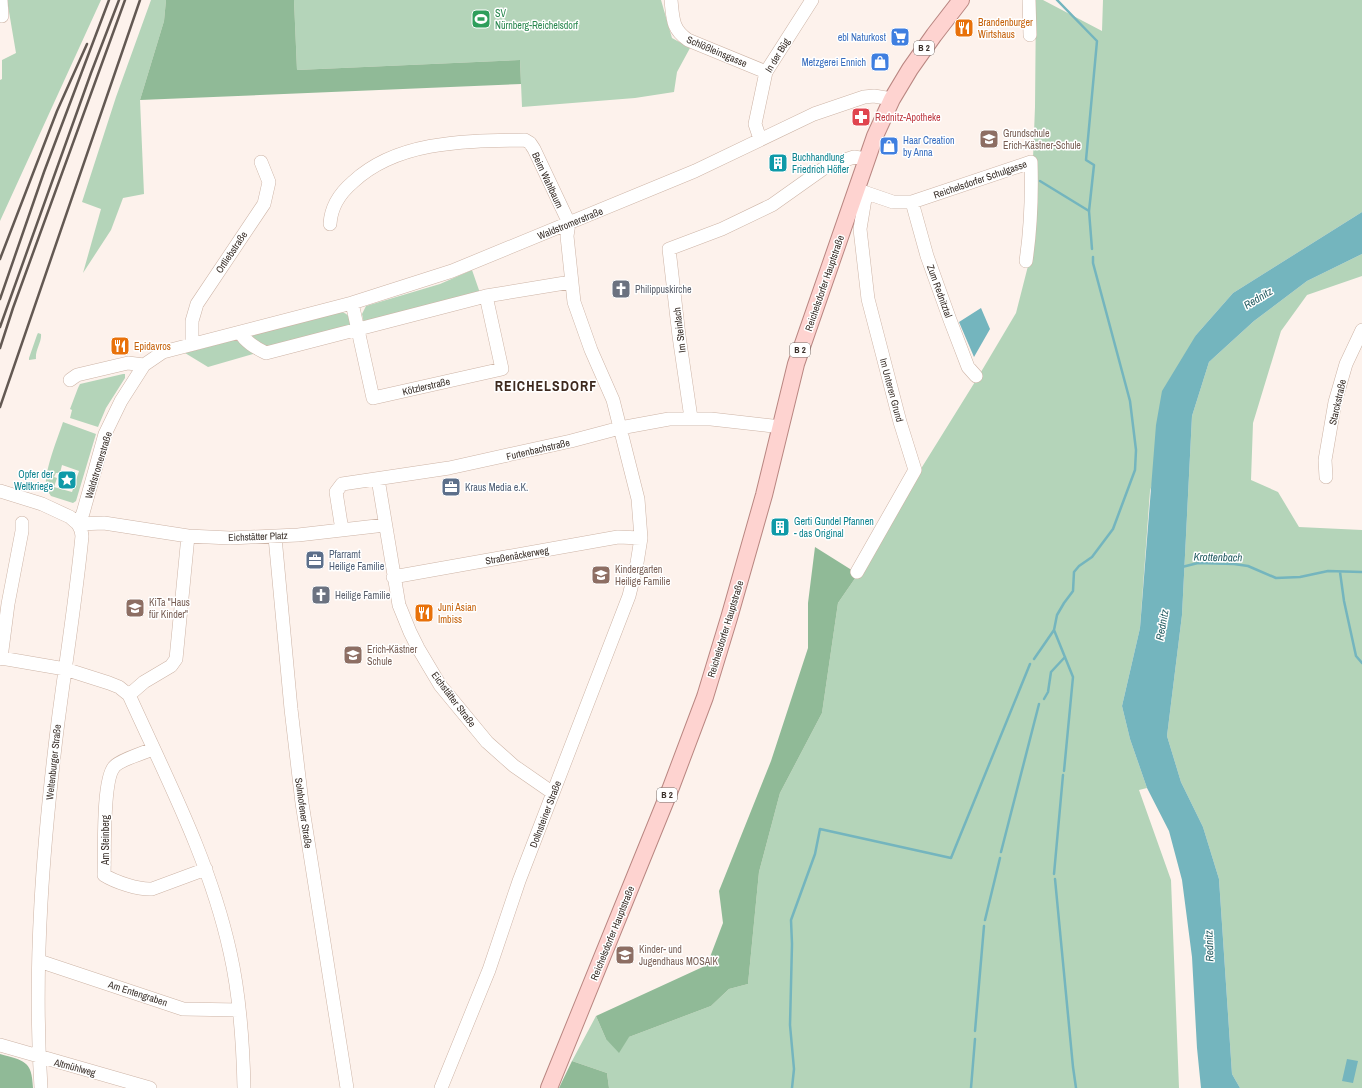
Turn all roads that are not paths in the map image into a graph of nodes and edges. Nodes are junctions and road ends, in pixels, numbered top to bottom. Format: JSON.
{"nodes":[{"id":1,"x":1,"y":0,"type":"edge"},
{"id":2,"x":671,"y":0,"type":"edge"},
{"id":3,"x":812,"y":0,"type":"edge"},
{"id":4,"x":961,"y":0,"type":"edge"},
{"id":5,"x":1029,"y":0,"type":"edge"},
{"id":6,"x":2,"y":16,"type":"dead end"},
{"id":7,"x":1030,"y":35,"type":"dead end"},
{"id":8,"x":766,"y":72,"type":"junction"},
{"id":9,"x":892,"y":99,"type":"junction"},
{"id":10,"x":760,"y":139,"type":"junction"},
{"id":11,"x":866,"y":159,"type":"junction"},
{"id":12,"x":261,"y":162,"type":"dead end"},
{"id":13,"x":861,"y":191,"type":"junction"},
{"id":14,"x":912,"y":202,"type":"junction"},
{"id":15,"x":568,"y":223,"type":"junction"},
{"id":16,"x":330,"y":224,"type":"dead end"},
{"id":17,"x":1026,"y":261,"type":"dead end"},
{"id":18,"x":571,"y":282,"type":"junction"},
{"id":19,"x":486,"y":296,"type":"junction"},
{"id":20,"x":352,"y":303,"type":"junction"},
{"id":21,"x":358,"y":329,"type":"junction"},
{"id":22,"x":1362,"y":330,"type":"edge"},
{"id":23,"x":240,"y":332,"type":"junction"},
{"id":24,"x":192,"y":344,"type":"junction"},
{"id":25,"x":144,"y":366,"type":"junction"},
{"id":26,"x":976,"y":376,"type":"dead end"},
{"id":27,"x":70,"y":380,"type":"dead end"},
{"id":28,"x":691,"y":418,"type":"junction"},
{"id":29,"x":782,"y":427,"type":"junction"},
{"id":30,"x":620,"y":428,"type":"junction"},
{"id":31,"x":1326,"y":478,"type":"dead end"},
{"id":32,"x":378,"y":479,"type":"junction"},
{"id":33,"x":0,"y":490,"type":"edge"},
{"id":34,"x":22,"y":522,"type":"dead end"},
{"id":35,"x":78,"y":524,"type":"junction"},
{"id":36,"x":385,"y":525,"type":"junction"},
{"id":37,"x":342,"y":530,"type":"junction"},
{"id":38,"x":188,"y":536,"type":"junction"},
{"id":39,"x":275,"y":537,"type":"junction"},
{"id":40,"x":641,"y":538,"type":"junction"},
{"id":41,"x":857,"y":572,"type":"dead end"},
{"id":42,"x":393,"y":577,"type":"junction"},
{"id":43,"x":1,"y":659,"type":"edge"},
{"id":44,"x":65,"y":669,"type":"junction"},
{"id":45,"x":129,"y":695,"type":"junction"},
{"id":46,"x":153,"y":749,"type":"junction"},
{"id":47,"x":553,"y":793,"type":"junction"},
{"id":48,"x":206,"y":869,"type":"junction"},
{"id":49,"x":39,"y":961,"type":"junction"},
{"id":50,"x":239,"y":1010,"type":"junction"},
{"id":51,"x":0,"y":1045,"type":"edge"},
{"id":52,"x":40,"y":1058,"type":"junction"},
{"id":53,"x":41,"y":1088,"type":"edge"},
{"id":54,"x":150,"y":1088,"type":"edge"},
{"id":55,"x":244,"y":1088,"type":"edge"},
{"id":56,"x":347,"y":1088,"type":"edge"},
{"id":57,"x":442,"y":1088,"type":"edge"},
{"id":58,"x":549,"y":1088,"type":"edge"}],
"edges":[{"from":1,"to":6,"type":"street"},
{"from":2,"to":8,"type":"street","name":"Schlößleinsgasse"},
{"from":3,"to":8,"type":"street","name":"In der Büg"},
{"from":4,"to":9,"type":"main road","name":"Reichelsdorfer Hauptstraße","number":"B 2"},
{"from":5,"to":7,"type":"street"},
{"from":8,"to":10,"type":"street","name":"In der Büg"},
{"from":9,"to":10,"type":"street","name":"Waldstromerstraße"},
{"from":9,"to":11,"type":"main road","name":"Reichelsdorfer Hauptstraße","number":"B 2"},
{"from":10,"to":15,"type":"street","name":"Waldstromerstraße"},
{"from":11,"to":13,"type":"main road","name":"Reichelsdorfer Hauptstraße","number":"B 2"},
{"from":11,"to":28,"type":"street","name":"Im Steinlach"},
{"from":12,"to":24,"type":"street","name":"Ortliebstraße"},
{"from":13,"to":14,"type":"street","name":"Reichelsdorfer Schulgasse"},
{"from":13,"to":29,"type":"main road","name":"Reichelsdorfer Hauptstraße","number":"B 2"},
{"from":13,"to":41,"type":"street","name":"Im Unteren Grund"},
{"from":14,"to":17,"type":"street","name":"Reichelsdorfer Schulgasse"},
{"from":14,"to":26,"type":"street","name":"Zum Rednitztal"},
{"from":15,"to":16,"type":"street","name":"Beim Wahlbaum"},
{"from":15,"to":18,"type":"street","name":"Beim Wahlbaum"},
{"from":15,"to":20,"type":"street","name":"Waldstromerstraße"},
{"from":18,"to":19,"type":"street"},
{"from":18,"to":30,"type":"street","name":"Beim Wahlbaum"},
{"from":19,"to":21,"type":"street"},
{"from":19,"to":21,"type":"street","name":"Kötzlerstraße"},
{"from":20,"to":21,"type":"street","name":"Kötzlerstraße"},
{"from":20,"to":23,"type":"street","name":"Waldstromerstraße"},
{"from":21,"to":23,"type":"street"},
{"from":22,"to":31,"type":"street","name":"Starckstraße"},
{"from":23,"to":24,"type":"street","name":"Waldstromerstraße"},
{"from":24,"to":25,"type":"street","name":"Waldstromerstraße"},
{"from":25,"to":27,"type":"street"},
{"from":25,"to":35,"type":"street","name":"Waldstromerstraße"},
{"from":28,"to":29,"type":"street","name":"Furtenbachstraße"},
{"from":28,"to":30,"type":"street","name":"Furtenbachstraße"},
{"from":29,"to":58,"type":"main road","name":"Reichelsdorfer Hauptstraße","number":"B 2"},
{"from":30,"to":32,"type":"street","name":"Furtenbachstraße"},
{"from":30,"to":40,"type":"street","name":"Beim Wahlbaum"},
{"from":32,"to":36,"type":"street"},
{"from":32,"to":37,"type":"street","name":"Furtenbachstraße"},
{"from":33,"to":35,"type":"street"},
{"from":34,"to":43,"type":"street"},
{"from":35,"to":38,"type":"street","name":"Eichstätter Platz"},
{"from":35,"to":44,"type":"street","name":"Weltenburger Straße"},
{"from":36,"to":37,"type":"street","name":"Eichstätter Platz"},
{"from":36,"to":42,"type":"street"},
{"from":37,"to":39,"type":"street","name":"Eichstätter Platz"},
{"from":38,"to":39,"type":"street","name":"Eichstätter Platz"},
{"from":38,"to":45,"type":"street"},
{"from":39,"to":56,"type":"street","name":"Solnhofener Straße"},
{"from":40,"to":42,"type":"street","name":"Straßenäckerweg"},
{"from":40,"to":47,"type":"street","name":"Dollnsteiner Straße"},
{"from":42,"to":47,"type":"street","name":"Eichstätter Straße"},
{"from":43,"to":44,"type":"street"},
{"from":44,"to":45,"type":"street"},
{"from":44,"to":49,"type":"street","name":"Weltenburger Straße"},
{"from":45,"to":46,"type":"street"},
{"from":46,"to":48,"type":"street"},
{"from":46,"to":48,"type":"street","name":"Am Steinberg"},
{"from":47,"to":57,"type":"street","name":"Dollnsteiner Straße"},
{"from":48,"to":50,"type":"street"},
{"from":49,"to":50,"type":"street","name":"Am Entengraben"},
{"from":49,"to":52,"type":"street","name":"Weltenburger Straße"},
{"from":50,"to":55,"type":"street"},
{"from":51,"to":52,"type":"street","name":"Altmühlweg"},
{"from":52,"to":53,"type":"street","name":"Weltenburger Straße"},
{"from":52,"to":54,"type":"street","name":"Altmühlweg"}]}
